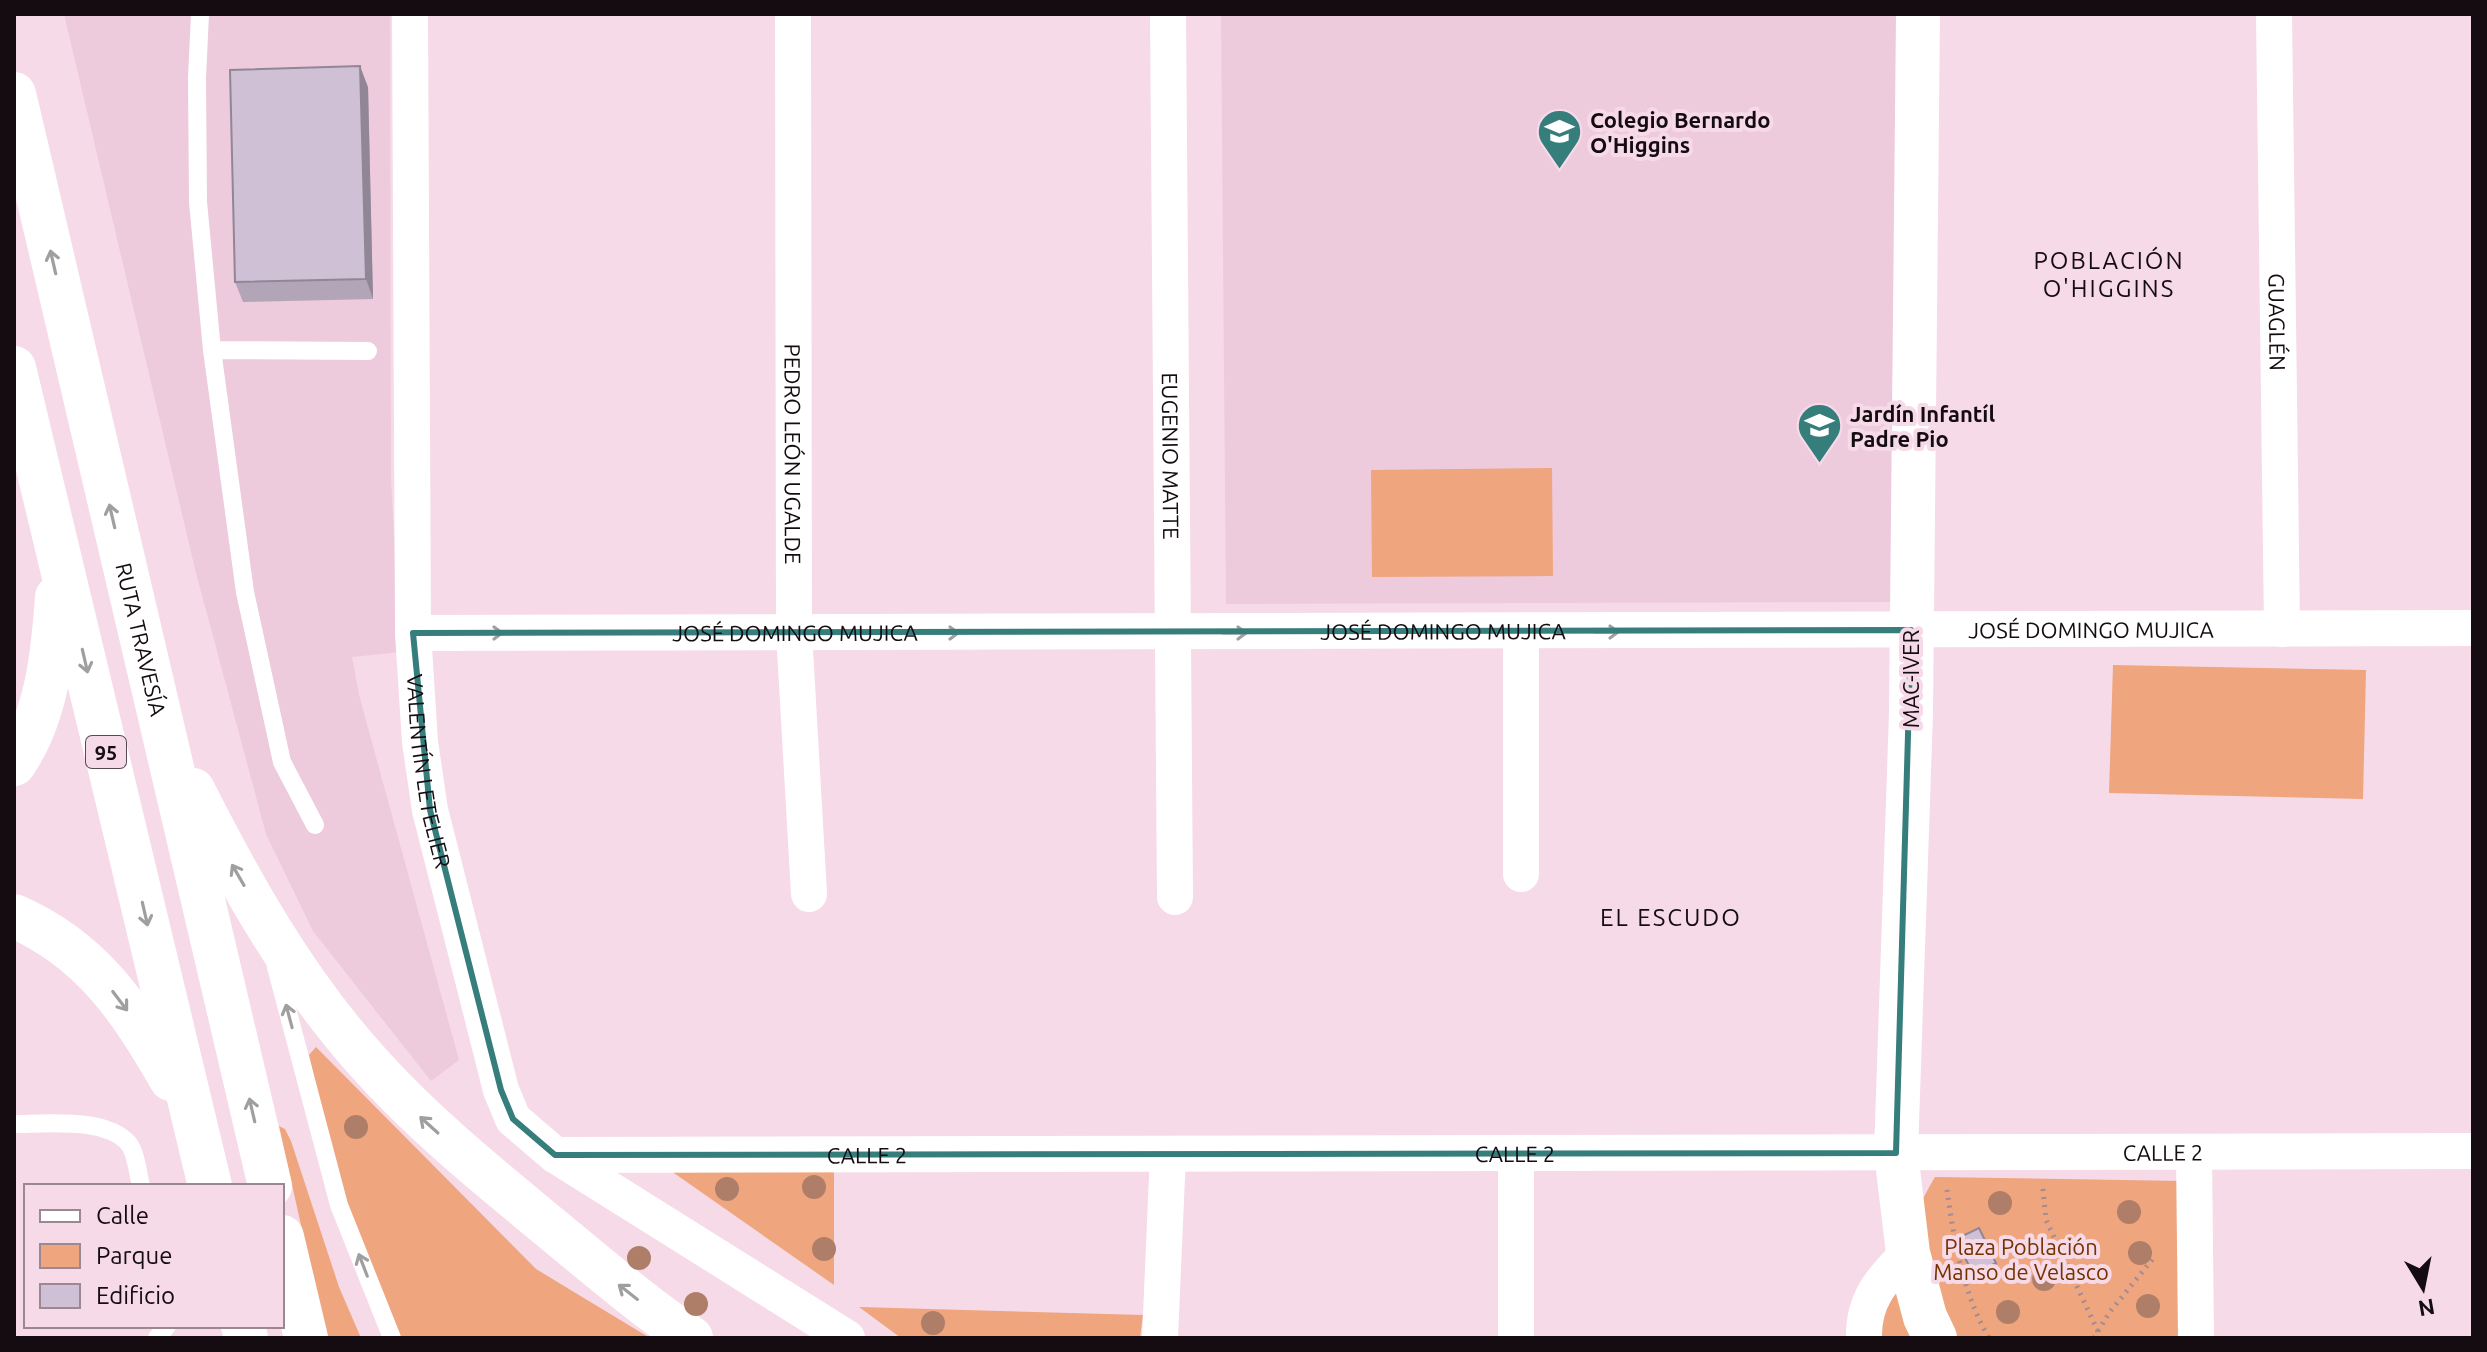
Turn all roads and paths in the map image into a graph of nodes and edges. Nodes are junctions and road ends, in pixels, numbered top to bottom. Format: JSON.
{"nodes":[{"id":1,"x":200,"y":14,"type":"edge"},
{"id":2,"x":410,"y":14,"type":"edge"},
{"id":3,"x":793,"y":14,"type":"edge"},
{"id":4,"x":1168,"y":14,"type":"edge"},
{"id":5,"x":1918,"y":14,"type":"edge"},
{"id":6,"x":2274,"y":14,"type":"edge"},
{"id":7,"x":14,"y":94,"type":"edge"},
{"id":8,"x":212,"y":350,"type":"junction"},
{"id":9,"x":368,"y":351,"type":"dead end"},
{"id":10,"x":14,"y":368,"type":"edge"},
{"id":11,"x":28,"y":429,"type":"junction"},
{"id":12,"x":14,"y":503,"type":"edge"},
{"id":13,"x":56,"y":542,"type":"junction"},
{"id":14,"x":2473,"y":628,"type":"edge"},
{"id":15,"x":2282,"y":629,"type":"junction"},
{"id":16,"x":1911,"y":630,"type":"junction"},
{"id":17,"x":794,"y":632,"type":"junction"},
{"id":18,"x":1521,"y":632,"type":"junction"},
{"id":19,"x":413,"y":633,"type":"junction"},
{"id":20,"x":1173,"y":633,"type":"junction"},
{"id":21,"x":154,"y":701,"type":"junction"},
{"id":22,"x":14,"y":764,"type":"edge"},
{"id":23,"x":315,"y":825,"type":"dead end"},
{"id":24,"x":1521,"y":874,"type":"dead end"},
{"id":25,"x":809,"y":894,"type":"dead end"},
{"id":26,"x":1175,"y":897,"type":"dead end"},
{"id":27,"x":15,"y":917,"type":"edge"},
{"id":28,"x":264,"y":920,"type":"junction"},
{"id":29,"x":14,"y":1124,"type":"edge"},
{"id":30,"x":198,"y":1136,"type":"junction"},
{"id":31,"x":2473,"y":1151,"type":"edge"},
{"id":32,"x":2194,"y":1152,"type":"junction"},
{"id":33,"x":1516,"y":1153,"type":"junction"},
{"id":34,"x":1896,"y":1153,"type":"junction"},
{"id":35,"x":1942,"y":1153,"type":"junction"},
{"id":36,"x":2039,"y":1153,"type":"junction"},
{"id":37,"x":1168,"y":1154,"type":"junction"},
{"id":38,"x":555,"y":1155,"type":"junction"},
{"id":39,"x":140,"y":1184,"type":"edge"},
{"id":40,"x":210,"y":1184,"type":"edge"},
{"id":41,"x":270,"y":1184,"type":"edge"},
{"id":42,"x":2195,"y":1208,"type":"junction"},
{"id":43,"x":284,"y":1245,"type":"edge"},
{"id":44,"x":1908,"y":1253,"type":"junction"},
{"id":45,"x":2098,"y":1336,"type":"edge"},
{"id":46,"x":306,"y":1338,"type":"edge"},
{"id":47,"x":392,"y":1338,"type":"edge"},
{"id":48,"x":691,"y":1338,"type":"edge"},
{"id":49,"x":847,"y":1338,"type":"edge"},
{"id":50,"x":1160,"y":1338,"type":"edge"},
{"id":51,"x":1516,"y":1338,"type":"edge"},
{"id":52,"x":1864,"y":1338,"type":"edge"},
{"id":53,"x":1935,"y":1338,"type":"edge"},
{"id":54,"x":1989,"y":1338,"type":"edge"},
{"id":55,"x":2196,"y":1338,"type":"edge"}],
"edges":[{"from":1,"to":8,"type":"lane"},
{"from":2,"to":19,"type":"street","name":"VALENTÍN LETELIER"},
{"from":3,"to":17,"type":"street","name":"PEDRO LEÓN UGALDE"},
{"from":4,"to":20,"type":"street","name":"EUGENIO MATTE"},
{"from":5,"to":16,"type":"main road","name":"MAC-IVER"},
{"from":6,"to":15,"type":"street","name":"GUAGLÉN"},
{"from":21,"to":7,"type":"main road","name":"RUTA TRAVESÍA","one_way":true},
{"from":8,"to":9,"type":"lane"},
{"from":8,"to":23,"type":"lane"},
{"from":10,"to":11,"type":"main road","number":"95"},
{"from":11,"to":12,"type":"main road"},
{"from":11,"to":13,"type":"main road","number":"95"},
{"from":13,"to":22,"type":"main road"},
{"from":13,"to":30,"type":"main road","number":"95","one_way":true},
{"from":14,"to":15,"type":"street","name":"JOSÉ DOMINGO MUJICA"},
{"from":15,"to":16,"type":"street","name":"JOSÉ DOMINGO MUJICA"},
{"from":18,"to":16,"type":"street","name":"JOSÉ DOMINGO MUJICA","one_way":true},
{"from":16,"to":34,"type":"main road","name":"MAC-IVER"},
{"from":19,"to":17,"type":"street","name":"JOSÉ DOMINGO MUJICA","one_way":true},
{"from":17,"to":20,"type":"street","name":"JOSÉ DOMINGO MUJICA","one_way":true},
{"from":17,"to":25,"type":"street","name":"PEDRO LEÓN UGALDE"},
{"from":20,"to":18,"type":"street","name":"JOSÉ DOMINGO MUJICA","one_way":true},
{"from":18,"to":24,"type":"street"},
{"from":19,"to":38,"type":"street","name":"VALENTÍN LETELIER"},
{"from":20,"to":26,"type":"street","name":"EUGENIO MATTE"},
{"from":28,"to":21,"type":"main road","one_way":true},
{"from":41,"to":21,"type":"main road","name":"RUTA TRAVESÍA","one_way":true},
{"from":27,"to":30,"type":"main road","one_way":true},
{"from":47,"to":28,"type":"lane","one_way":true},
{"from":48,"to":28,"type":"main road","one_way":true},
{"from":29,"to":39,"type":"lane"},
{"from":30,"to":40,"type":"main road","number":"95"},
{"from":31,"to":32,"type":"street","name":"CALLE 2"},
{"from":32,"to":36,"type":"street","name":"CALLE 2"},
{"from":32,"to":42,"type":"street"},
{"from":33,"to":34,"type":"street","name":"CALLE 2"},
{"from":33,"to":37,"type":"street","name":"CALLE 2"},
{"from":33,"to":51,"type":"street"},
{"from":34,"to":35,"type":"street","name":"CALLE 2"},
{"from":34,"to":44,"type":"main road","name":"MAC-IVER"},
{"from":35,"to":36,"type":"street","name":"CALLE 2"},
{"from":35,"to":54,"type":"path"},
{"from":36,"to":45,"type":"path"},
{"from":37,"to":38,"type":"street","name":"CALLE 2"},
{"from":37,"to":50,"type":"street"},
{"from":38,"to":49,"type":"street","name":"VALENTÍN LETELIER"},
{"from":42,"to":45,"type":"path"},
{"from":42,"to":55,"type":"street"},
{"from":43,"to":46,"type":"main road"},
{"from":44,"to":52,"type":"street"},
{"from":44,"to":53,"type":"main road","name":"MAC-IVER"}]}
